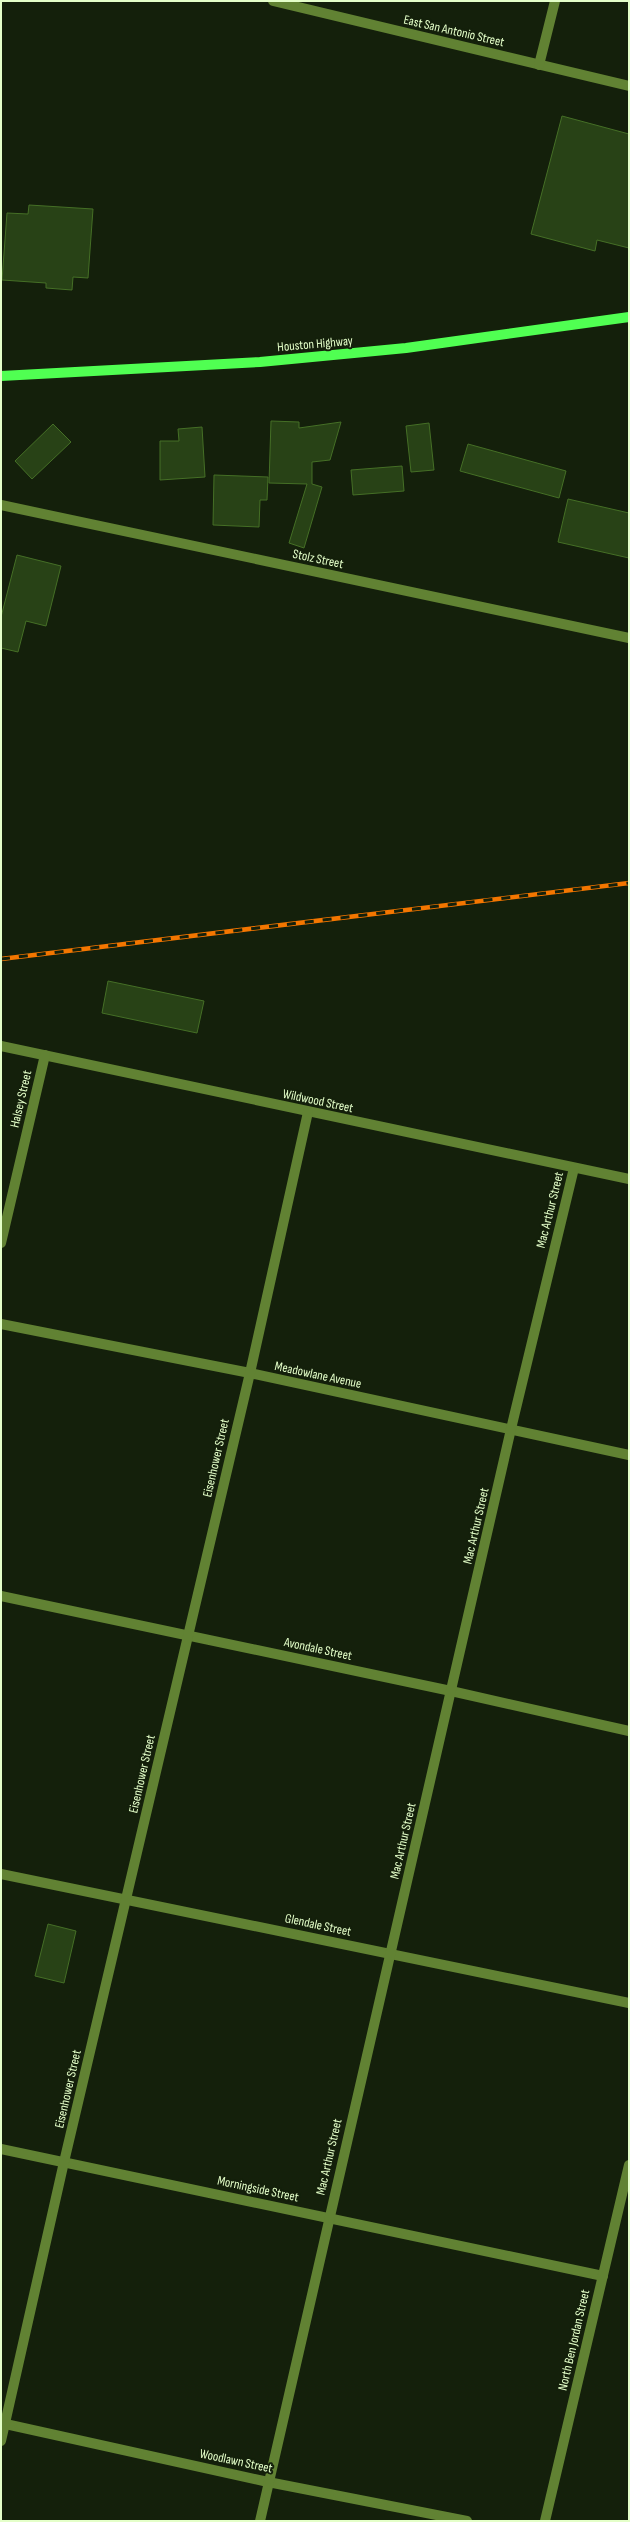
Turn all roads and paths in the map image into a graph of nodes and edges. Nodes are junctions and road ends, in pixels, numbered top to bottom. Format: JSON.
{"nodes":[{"id":1,"x":273,"y":1,"type":"edge"},
{"id":2,"x":555,"y":1,"type":"edge"},
{"id":3,"x":539,"y":65,"type":"junction"},
{"id":4,"x":629,"y":86,"type":"edge"},
{"id":5,"x":629,"y":317,"type":"edge"},
{"id":6,"x":1,"y":376,"type":"edge"},
{"id":7,"x":1,"y":505,"type":"edge"},
{"id":8,"x":629,"y":638,"type":"edge"},
{"id":9,"x":1,"y":1046,"type":"edge"},
{"id":10,"x":45,"y":1055,"type":"junction"},
{"id":11,"x":308,"y":1112,"type":"junction"},
{"id":12,"x":574,"y":1168,"type":"junction"},
{"id":13,"x":629,"y":1179,"type":"edge"},
{"id":14,"x":1,"y":1243,"type":"edge"},
{"id":15,"x":1,"y":1324,"type":"edge"},
{"id":16,"x":250,"y":1374,"type":"junction"},
{"id":17,"x":511,"y":1429,"type":"junction"},
{"id":18,"x":629,"y":1455,"type":"edge"},
{"id":19,"x":1,"y":1596,"type":"edge"},
{"id":20,"x":187,"y":1634,"type":"junction"},
{"id":21,"x":451,"y":1691,"type":"junction"},
{"id":22,"x":629,"y":1731,"type":"edge"},
{"id":23,"x":1,"y":1874,"type":"edge"},
{"id":24,"x":127,"y":1899,"type":"junction"},
{"id":25,"x":390,"y":1954,"type":"junction"},
{"id":26,"x":629,"y":2003,"type":"edge"},
{"id":27,"x":1,"y":2149,"type":"edge"},
{"id":28,"x":64,"y":2162,"type":"junction"},
{"id":29,"x":629,"y":2165,"type":"edge"},
{"id":30,"x":329,"y":2217,"type":"junction"},
{"id":31,"x":603,"y":2276,"type":"junction"},
{"id":32,"x":3,"y":2423,"type":"edge"},
{"id":33,"x":1,"y":2441,"type":"edge"},
{"id":34,"x":268,"y":2482,"type":"junction"},
{"id":35,"x":260,"y":2521,"type":"edge"},
{"id":36,"x":467,"y":2521,"type":"edge"},
{"id":37,"x":544,"y":2521,"type":"edge"}],
"edges":[{"from":1,"to":3,"type":"street","name":"East San Antonio Street"},
{"from":2,"to":3,"type":"street"},
{"from":3,"to":4,"type":"street","name":"East San Antonio Street"},
{"from":5,"to":6,"type":"main road","name":"Houston Highway"},
{"from":7,"to":8,"type":"street","name":"Stolz Street"},
{"from":9,"to":10,"type":"street","name":"Wildwood Street"},
{"from":10,"to":11,"type":"street","name":"Wildwood Street"},
{"from":10,"to":14,"type":"street","name":"Halsey Street"},
{"from":11,"to":12,"type":"street","name":"Wildwood Street"},
{"from":11,"to":16,"type":"street","name":"Eisenhower Street"},
{"from":12,"to":13,"type":"street","name":"Wildwood Street"},
{"from":12,"to":17,"type":"street","name":"Mac Arthur Street"},
{"from":15,"to":16,"type":"street","name":"Meadowlane Avenue"},
{"from":16,"to":17,"type":"street","name":"Meadowlane Avenue"},
{"from":16,"to":20,"type":"street","name":"Eisenhower Street"},
{"from":17,"to":18,"type":"street","name":"Meadowlane Avenue"},
{"from":17,"to":21,"type":"street","name":"Mac Arthur Street"},
{"from":19,"to":20,"type":"street","name":"Avondale Street"},
{"from":20,"to":21,"type":"street","name":"Avondale Street"},
{"from":20,"to":24,"type":"street","name":"Eisenhower Street"},
{"from":21,"to":22,"type":"street","name":"Avondale Street"},
{"from":21,"to":25,"type":"street","name":"Mac Arthur Street"},
{"from":23,"to":24,"type":"street","name":"Glendale Street"},
{"from":24,"to":25,"type":"street","name":"Glendale Street"},
{"from":24,"to":28,"type":"street","name":"Eisenhower Street"},
{"from":25,"to":26,"type":"street","name":"Glendale Street"},
{"from":25,"to":30,"type":"street","name":"Mac Arthur Street"},
{"from":27,"to":28,"type":"street","name":"Morningside Street"},
{"from":28,"to":30,"type":"street","name":"Morningside Street"},
{"from":28,"to":32,"type":"street","name":"Eisenhower Street"},
{"from":29,"to":31,"type":"street","name":"North Ben Jordan Street"},
{"from":30,"to":31,"type":"street","name":"Morningside Street"},
{"from":30,"to":34,"type":"street","name":"Mac Arthur Street"},
{"from":31,"to":37,"type":"street","name":"North Ben Jordan Street"},
{"from":32,"to":33,"type":"street","name":"Eisenhower Street"},
{"from":32,"to":34,"type":"street","name":"Woodlawn Street"},
{"from":34,"to":35,"type":"street","name":"Mac Arthur Street"},
{"from":34,"to":36,"type":"street","name":"Woodlawn Street"}]}
